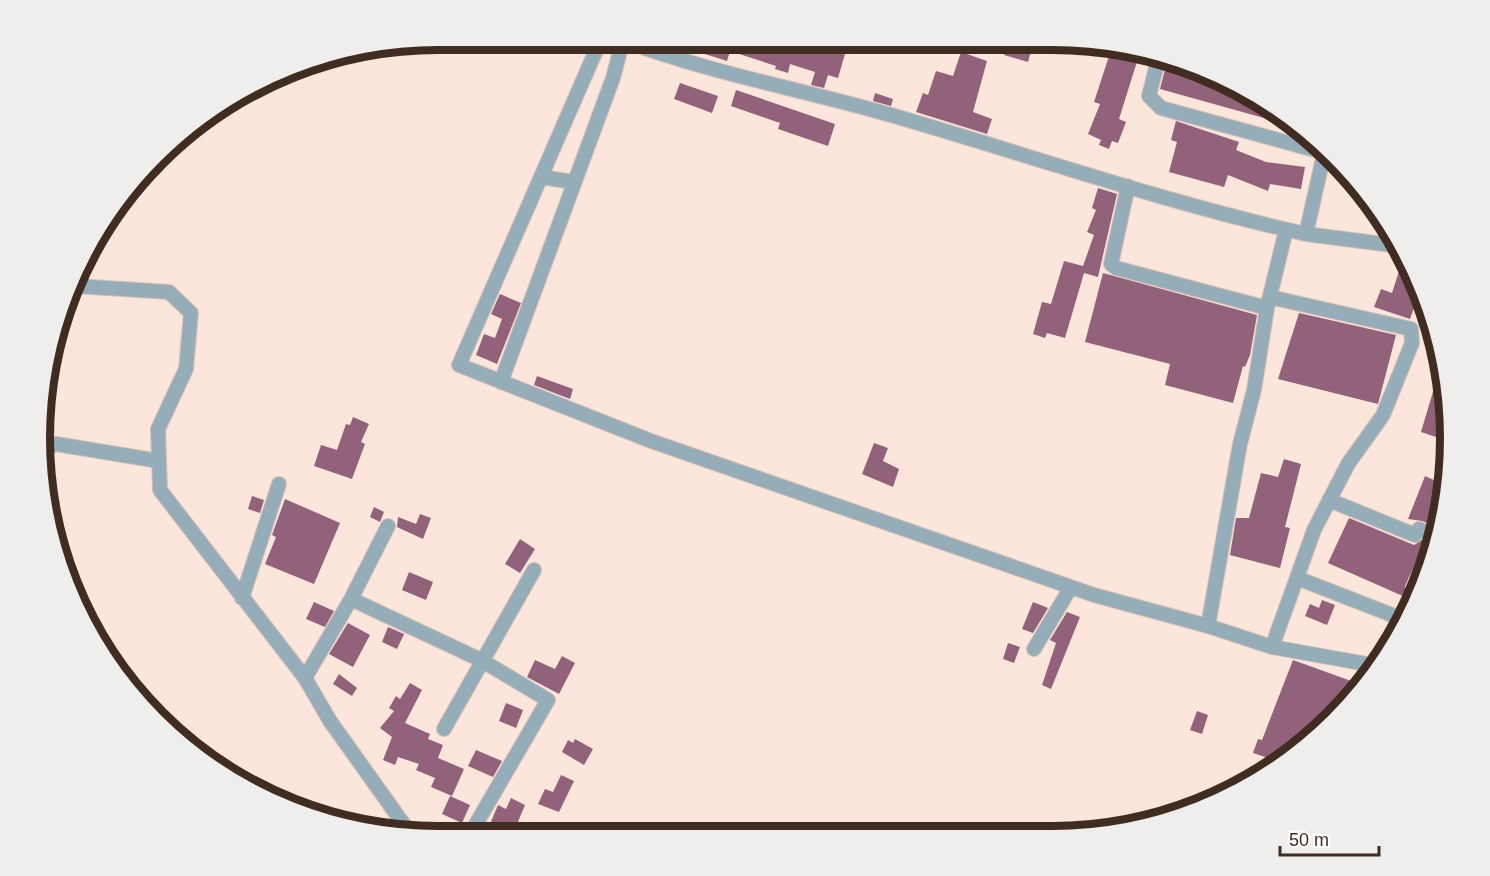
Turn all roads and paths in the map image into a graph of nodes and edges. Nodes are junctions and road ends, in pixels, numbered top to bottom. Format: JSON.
{"nodes":[{"id":1,"x":596,"y":50,"type":"edge"},
{"id":2,"x":620,"y":50,"type":"edge"},
{"id":3,"x":650,"y":50,"type":"edge"},
{"id":4,"x":1157,"y":64,"type":"edge"},
{"id":5,"x":1309,"y":147,"type":"edge"},
{"id":6,"x":1325,"y":162,"type":"edge"},
{"id":7,"x":541,"y":177,"type":"junction"},
{"id":8,"x":574,"y":182,"type":"junction"},
{"id":9,"x":1128,"y":186,"type":"junction"},
{"id":10,"x":1286,"y":230,"type":"junction"},
{"id":11,"x":1306,"y":234,"type":"junction"},
{"id":12,"x":1388,"y":245,"type":"edge"},
{"id":13,"x":80,"y":286,"type":"edge"},
{"id":14,"x":1268,"y":303,"type":"junction"},
{"id":15,"x":501,"y":382,"type":"junction"},
{"id":16,"x":50,"y":446,"type":"edge"},
{"id":17,"x":159,"y":461,"type":"junction"},
{"id":18,"x":279,"y":484,"type":"dead end"},
{"id":19,"x":1329,"y":500,"type":"junction"},
{"id":20,"x":388,"y":526,"type":"dead end"},
{"id":21,"x":1428,"y":533,"type":"edge"},
{"id":22,"x":534,"y":570,"type":"dead end"},
{"id":23,"x":1297,"y":578,"type":"junction"},
{"id":24,"x":1071,"y":587,"type":"junction"},
{"id":25,"x":242,"y":598,"type":"junction"},
{"id":26,"x":351,"y":599,"type":"junction"},
{"id":27,"x":1396,"y":617,"type":"edge"},
{"id":28,"x":1208,"y":626,"type":"junction"},
{"id":29,"x":1272,"y":647,"type":"junction"},
{"id":30,"x":1034,"y":649,"type":"dead end"},
{"id":31,"x":481,"y":660,"type":"junction"},
{"id":32,"x":1368,"y":664,"type":"edge"},
{"id":33,"x":305,"y":678,"type":"junction"},
{"id":34,"x":444,"y":729,"type":"dead end"},
{"id":35,"x":404,"y":825,"type":"edge"},
{"id":36,"x":475,"y":826,"type":"edge"}],
"edges":[{"from":1,"to":7,"type":"street"},
{"from":2,"to":8,"type":"street"},
{"from":3,"to":9,"type":"street"},
{"from":4,"to":5,"type":"street"},
{"from":6,"to":11,"type":"street"},
{"from":7,"to":8,"type":"street"},
{"from":7,"to":15,"type":"street"},
{"from":8,"to":15,"type":"street"},
{"from":9,"to":10,"type":"street"},
{"from":9,"to":14,"type":"street"},
{"from":10,"to":11,"type":"street"},
{"from":10,"to":14,"type":"street"},
{"from":11,"to":12,"type":"street"},
{"from":13,"to":17,"type":"street"},
{"from":14,"to":19,"type":"street"},
{"from":14,"to":28,"type":"street"},
{"from":15,"to":24,"type":"street"},
{"from":16,"to":17,"type":"street"},
{"from":17,"to":25,"type":"street"},
{"from":18,"to":25,"type":"street"},
{"from":19,"to":21,"type":"street"},
{"from":19,"to":23,"type":"street"},
{"from":20,"to":26,"type":"street"},
{"from":22,"to":31,"type":"street"},
{"from":23,"to":27,"type":"street"},
{"from":23,"to":29,"type":"street"},
{"from":24,"to":28,"type":"street"},
{"from":24,"to":30,"type":"street"},
{"from":25,"to":33,"type":"street"},
{"from":26,"to":31,"type":"street"},
{"from":26,"to":33,"type":"street"},
{"from":28,"to":29,"type":"street"},
{"from":29,"to":32,"type":"street"},
{"from":31,"to":34,"type":"street"},
{"from":31,"to":36,"type":"street"},
{"from":33,"to":35,"type":"street"}]}
